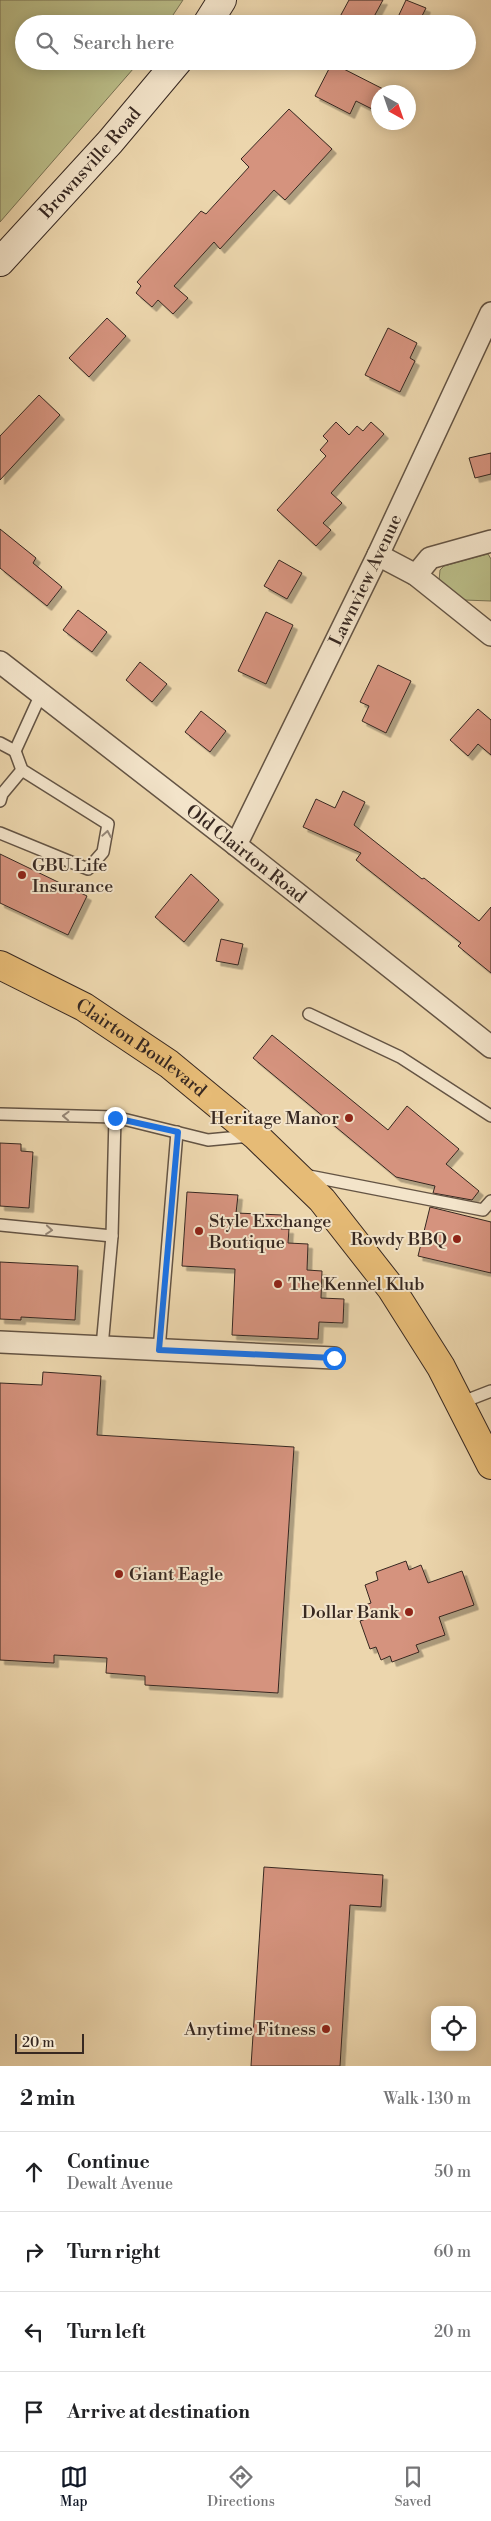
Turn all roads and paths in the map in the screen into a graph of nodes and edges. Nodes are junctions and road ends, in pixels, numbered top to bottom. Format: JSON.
{"nodes":[{"id":1,"x":222,"y":0,"type":"edge"},
{"id":2,"x":213,"y":15,"type":"edge"},
{"id":3,"x":170,"y":70,"type":"edge"},
{"id":4,"x":0,"y":262,"type":"edge"},
{"id":5,"x":491,"y":313,"type":"edge"},
{"id":6,"x":491,"y":541,"type":"edge"},
{"id":7,"x":378,"y":555,"type":"junction"},
{"id":8,"x":416,"y":575,"type":"junction"},
{"id":9,"x":491,"y":635,"type":"edge"},
{"id":10,"x":0,"y":662,"type":"edge"},
{"id":11,"x":41,"y":694,"type":"junction"},
{"id":12,"x":0,"y":743,"type":"edge"},
{"id":13,"x":16,"y":751,"type":"junction"},
{"id":14,"x":22,"y":770,"type":"junction"},
{"id":15,"x":1,"y":796,"type":"edge"},
{"id":16,"x":0,"y":833,"type":"edge"},
{"id":17,"x":236,"y":845,"type":"junction"},
{"id":18,"x":0,"y":966,"type":"edge"},
{"id":19,"x":309,"y":1014,"type":"dead end"},
{"id":20,"x":491,"y":1047,"type":"edge"},
{"id":21,"x":0,"y":1114,"type":"edge"},
{"id":22,"x":491,"y":1116,"type":"edge"},
{"id":23,"x":115,"y":1118,"type":"junction"},
{"id":24,"x":178,"y":1132,"type":"junction"},
{"id":25,"x":256,"y":1136,"type":"junction"},
{"id":26,"x":295,"y":1173,"type":"junction"},
{"id":27,"x":491,"y":1201,"type":"edge"},
{"id":28,"x":0,"y":1225,"type":"edge"},
{"id":29,"x":112,"y":1236,"type":"junction"},
{"id":30,"x":0,"y":1342,"type":"edge"},
{"id":31,"x":102,"y":1347,"type":"junction"},
{"id":32,"x":159,"y":1350,"type":"junction"},
{"id":33,"x":334,"y":1358,"type":"dead end"},
{"id":34,"x":491,"y":1391,"type":"edge"},
{"id":35,"x":460,"y":1403,"type":"junction"},
{"id":36,"x":491,"y":1465,"type":"edge"}],
"edges":[{"from":1,"to":2,"type":"main road"},
{"from":3,"to":4,"type":"main road","name":"Brownsville Road"},
{"from":5,"to":7,"type":"street","name":"Lawnview Avenue"},
{"from":6,"to":8,"type":"street"},
{"from":7,"to":8,"type":"street"},
{"from":7,"to":17,"type":"street","name":"Lawnview Avenue"},
{"from":8,"to":9,"type":"street"},
{"from":10,"to":11,"type":"street","name":"Old Clairton Road"},
{"from":11,"to":13,"type":"lane"},
{"from":11,"to":17,"type":"street","name":"Old Clairton Road"},
{"from":12,"to":13,"type":"lane"},
{"from":13,"to":14,"type":"lane"},
{"from":14,"to":15,"type":"lane"},
{"from":16,"to":14,"type":"lane","one_way":true},
{"from":17,"to":20,"type":"street","name":"Old Clairton Road"},
{"from":18,"to":25,"type":"highway","name":"Clairton Boulevard"},
{"from":19,"to":22,"type":"lane"},
{"from":23,"to":21,"type":"lane","one_way":true},
{"from":23,"to":24,"type":"lane"},
{"from":23,"to":29,"type":"lane"},
{"from":24,"to":25,"type":"lane"},
{"from":24,"to":32,"type":"lane"},
{"from":25,"to":26,"type":"highway","name":"Clairton Boulevard"},
{"from":26,"to":27,"type":"lane"},
{"from":26,"to":35,"type":"highway","name":"Clairton Boulevard"},
{"from":28,"to":29,"type":"lane","one_way":true},
{"from":29,"to":31,"type":"lane"},
{"from":30,"to":31,"type":"street"},
{"from":31,"to":32,"type":"street"},
{"from":32,"to":33,"type":"street"},
{"from":34,"to":35,"type":"lane"},
{"from":35,"to":36,"type":"highway","name":"Clairton Boulevard"}]}
